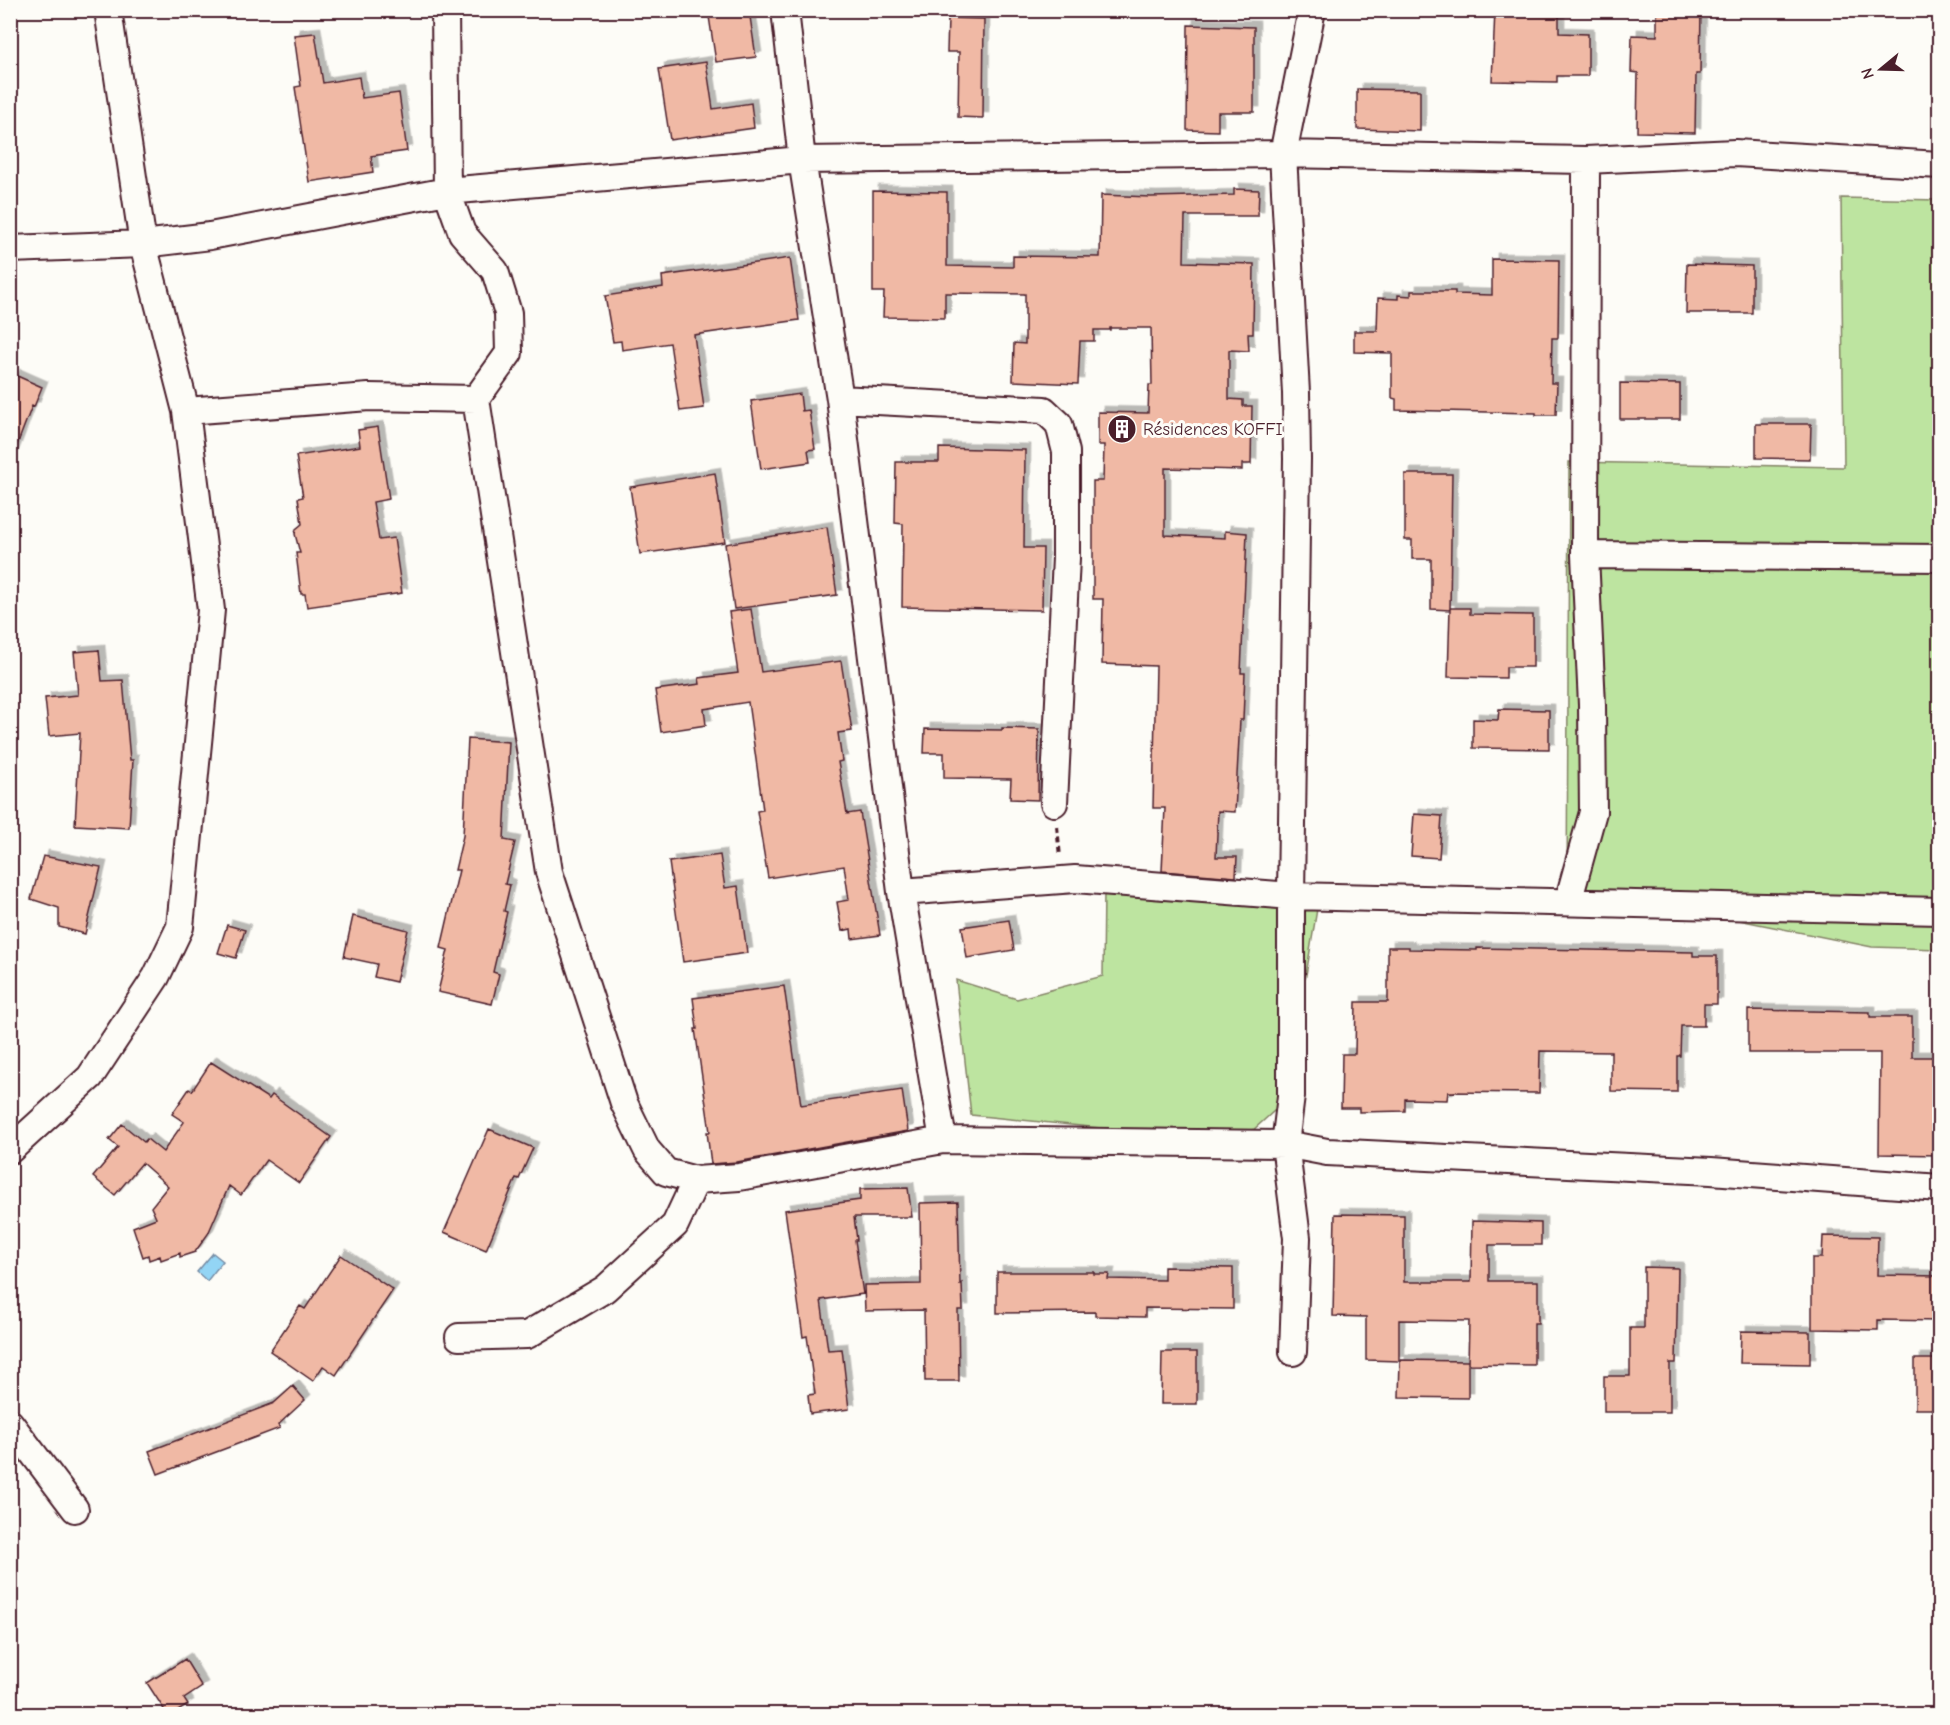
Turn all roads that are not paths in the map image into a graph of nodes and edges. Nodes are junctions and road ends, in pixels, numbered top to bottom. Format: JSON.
{"nodes":[{"id":1,"x":108,"y":10,"type":"edge"},
{"id":2,"x":445,"y":10,"type":"edge"},
{"id":3,"x":785,"y":10,"type":"edge"},
{"id":4,"x":1312,"y":10,"type":"edge"},
{"id":5,"x":1283,"y":154,"type":"junction"},
{"id":6,"x":802,"y":160,"type":"junction"},
{"id":7,"x":1586,"y":160,"type":"junction"},
{"id":8,"x":1940,"y":165,"type":"edge"},
{"id":9,"x":447,"y":191,"type":"junction"},
{"id":10,"x":143,"y":244,"type":"junction"},
{"id":11,"x":10,"y":249,"type":"edge"},
{"id":12,"x":476,"y":399,"type":"junction"},
{"id":13,"x":840,"y":399,"type":"junction"},
{"id":14,"x":186,"y":411,"type":"junction"},
{"id":15,"x":1585,"y":555,"type":"junction"},
{"id":16,"x":1940,"y":558,"type":"edge"},
{"id":17,"x":1054,"y":803,"type":"road end"},
{"id":18,"x":901,"y":892,"type":"junction"},
{"id":19,"x":1291,"y":896,"type":"junction"},
{"id":20,"x":1568,"y":902,"type":"junction"},
{"id":21,"x":1940,"y":911,"type":"edge"},
{"id":22,"x":943,"y":1140,"type":"junction"},
{"id":23,"x":1285,"y":1144,"type":"junction"},
{"id":24,"x":10,"y":1150,"type":"edge"},
{"id":25,"x":696,"y":1180,"type":"junction"},
{"id":26,"x":1940,"y":1188,"type":"edge"},
{"id":27,"x":459,"y":1337,"type":"dead end"},
{"id":28,"x":1293,"y":1352,"type":"dead end"},
{"id":29,"x":10,"y":1423,"type":"edge"},
{"id":30,"x":75,"y":1509,"type":"dead end"}],
"edges":[{"from":1,"to":10,"type":"street"},
{"from":2,"to":9,"type":"street"},
{"from":3,"to":6,"type":"street"},
{"from":4,"to":5,"type":"street"},
{"from":5,"to":6,"type":"street"},
{"from":5,"to":7,"type":"street"},
{"from":5,"to":19,"type":"street"},
{"from":6,"to":9,"type":"street"},
{"from":6,"to":13,"type":"street"},
{"from":7,"to":8,"type":"street"},
{"from":7,"to":15,"type":"street"},
{"from":9,"to":10,"type":"street"},
{"from":9,"to":12,"type":"street"},
{"from":10,"to":11,"type":"street"},
{"from":10,"to":14,"type":"street"},
{"from":12,"to":14,"type":"street"},
{"from":12,"to":25,"type":"street"},
{"from":13,"to":17,"type":"street"},
{"from":13,"to":18,"type":"street"},
{"from":14,"to":24,"type":"street"},
{"from":15,"to":16,"type":"street"},
{"from":15,"to":20,"type":"street"},
{"from":18,"to":19,"type":"street"},
{"from":18,"to":22,"type":"street"},
{"from":19,"to":20,"type":"street"},
{"from":19,"to":23,"type":"street"},
{"from":20,"to":21,"type":"street"},
{"from":22,"to":23,"type":"street"},
{"from":22,"to":25,"type":"street"},
{"from":23,"to":26,"type":"street"},
{"from":23,"to":28,"type":"street"},
{"from":25,"to":27,"type":"street"},
{"from":29,"to":30,"type":"street"}]}
